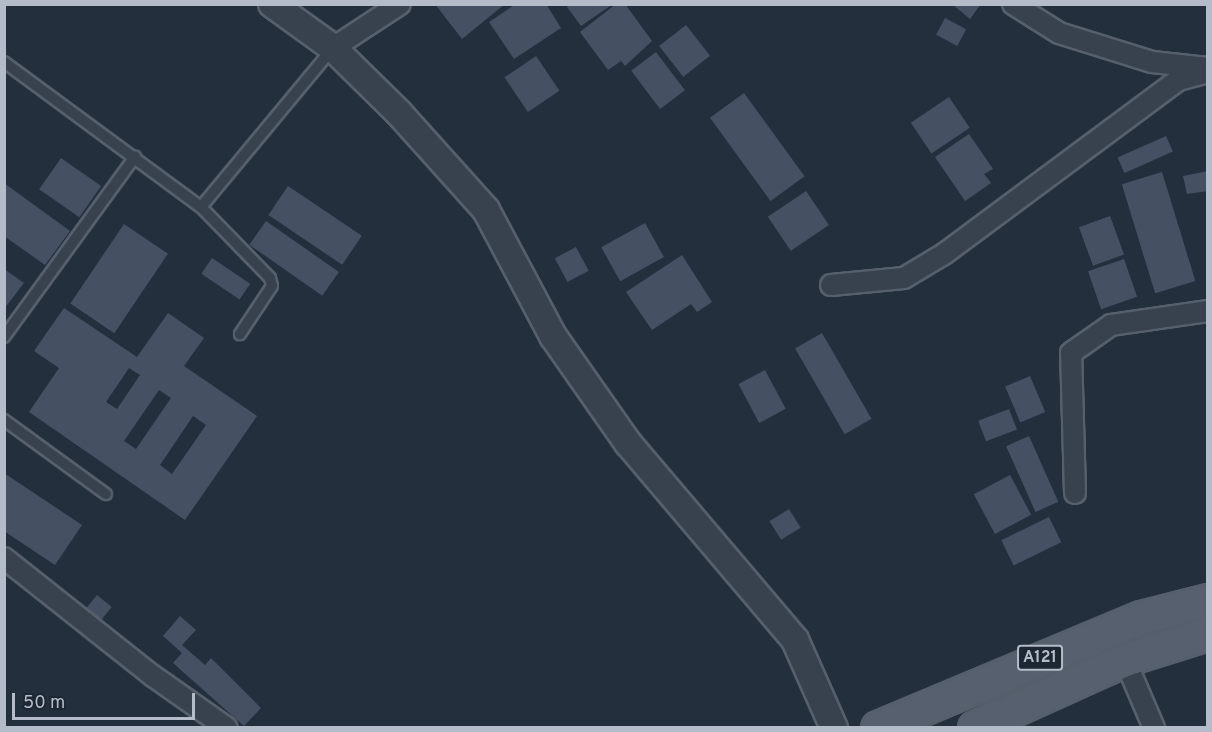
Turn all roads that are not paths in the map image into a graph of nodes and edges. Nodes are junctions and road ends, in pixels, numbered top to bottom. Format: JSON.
{"nodes":[{"id":1,"x":272,"y":4,"type":"edge"},
{"id":2,"x":400,"y":4,"type":"edge"},
{"id":3,"x":1013,"y":4,"type":"edge"},
{"id":4,"x":333,"y":48,"type":"junction"},
{"id":5,"x":4,"y":62,"type":"edge"},
{"id":6,"x":1208,"y":70,"type":"edge"},
{"id":7,"x":135,"y":157,"type":"junction"},
{"id":8,"x":201,"y":207,"type":"junction"},
{"id":9,"x":831,"y":285,"type":"dead end"},
{"id":10,"x":1208,"y":311,"type":"edge"},
{"id":11,"x":240,"y":333,"type":"dead end"},
{"id":12,"x":4,"y":338,"type":"edge"},
{"id":13,"x":4,"y":420,"type":"edge"},
{"id":14,"x":106,"y":494,"type":"dead end"},
{"id":15,"x":1075,"y":494,"type":"dead end"},
{"id":16,"x":4,"y":558,"type":"edge"},
{"id":17,"x":1208,"y":601,"type":"edge"},
{"id":18,"x":1208,"y":634,"type":"edge"},
{"id":19,"x":1125,"y":660,"type":"junction"},
{"id":20,"x":227,"y":728,"type":"edge"},
{"id":21,"x":834,"y":728,"type":"edge"},
{"id":22,"x":878,"y":728,"type":"edge"},
{"id":23,"x":975,"y":728,"type":"edge"},
{"id":24,"x":1154,"y":728,"type":"edge"}],
"edges":[{"from":1,"to":4,"type":"street"},
{"from":2,"to":4,"type":"street"},
{"from":3,"to":6,"type":"street"},
{"from":4,"to":8,"type":"lane"},
{"from":4,"to":21,"type":"street"},
{"from":5,"to":7,"type":"lane"},
{"from":6,"to":9,"type":"street"},
{"from":7,"to":8,"type":"lane"},
{"from":7,"to":12,"type":"lane"},
{"from":8,"to":11,"type":"lane"},
{"from":10,"to":15,"type":"street"},
{"from":13,"to":14,"type":"lane"},
{"from":16,"to":20,"type":"street"},
{"from":17,"to":22,"type":"main road","number":"A121"},
{"from":18,"to":19,"type":"main road","number":"A121"},
{"from":19,"to":23,"type":"main road","number":"A121"},
{"from":19,"to":24,"type":"street"}]}
